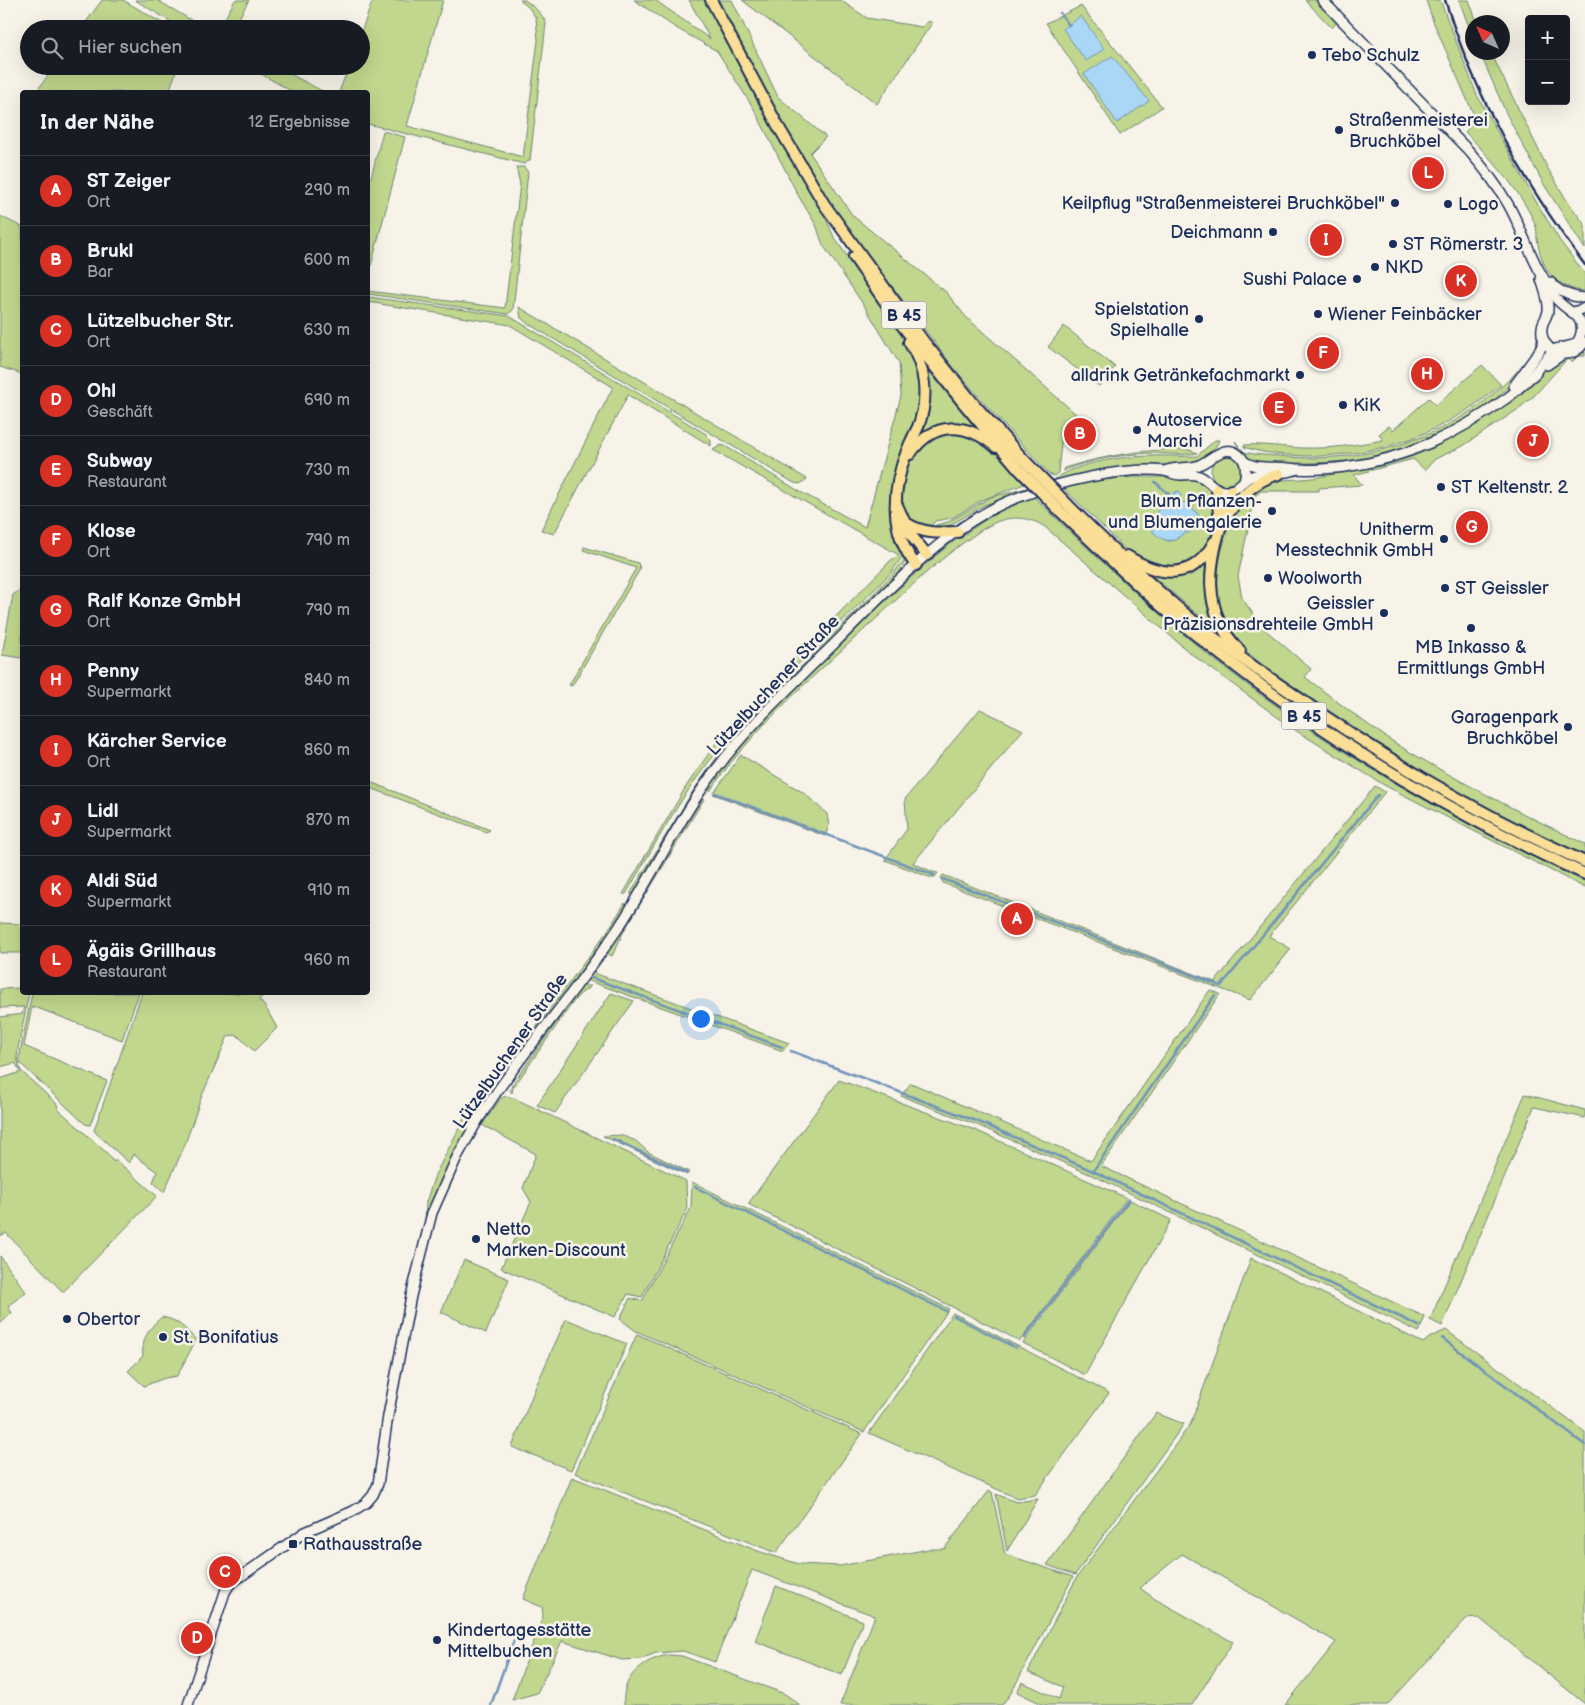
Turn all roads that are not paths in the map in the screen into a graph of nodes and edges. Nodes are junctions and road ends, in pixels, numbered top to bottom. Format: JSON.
{"nodes":[{"id":1,"x":711,"y":0,"type":"edge"},
{"id":2,"x":1322,"y":0,"type":"edge"},
{"id":3,"x":824,"y":204,"type":"junction"},
{"id":4,"x":1539,"y":269,"type":"junction"},
{"id":5,"x":1585,"y":298,"type":"edge"},
{"id":6,"x":1585,"y":308,"type":"edge"},
{"id":7,"x":1570,"y":310,"type":"junction"},
{"id":8,"x":1547,"y":317,"type":"junction"},
{"id":9,"x":897,"y":319,"type":"junction"},
{"id":10,"x":1544,"y":340,"type":"junction"},
{"id":11,"x":1585,"y":342,"type":"edge"},
{"id":12,"x":1554,"y":350,"type":"junction"},
{"id":13,"x":1563,"y":354,"type":"junction"},
{"id":14,"x":1532,"y":376,"type":"junction"},
{"id":15,"x":1497,"y":404,"type":"junction"},
{"id":16,"x":1212,"y":457,"type":"junction"},
{"id":17,"x":1244,"y":461,"type":"junction"},
{"id":18,"x":1022,"y":464,"type":"junction"},
{"id":19,"x":902,"y":465,"type":"junction"},
{"id":20,"x":1295,"y":470,"type":"junction"},
{"id":21,"x":1165,"y":472,"type":"junction"},
{"id":22,"x":1279,"y":474,"type":"junction"},
{"id":23,"x":1209,"y":481,"type":"junction"},
{"id":24,"x":1244,"y":481,"type":"junction"},
{"id":25,"x":1217,"y":489,"type":"junction"},
{"id":26,"x":1231,"y":490,"type":"junction"},
{"id":27,"x":896,"y":500,"type":"junction"},
{"id":28,"x":1062,"y":506,"type":"junction"},
{"id":29,"x":906,"y":523,"type":"junction"},
{"id":30,"x":1220,"y":528,"type":"junction"},
{"id":31,"x":958,"y":532,"type":"junction"},
{"id":32,"x":1110,"y":547,"type":"junction"},
{"id":33,"x":927,"y":555,"type":"junction"},
{"id":34,"x":916,"y":564,"type":"junction"},
{"id":35,"x":1257,"y":668,"type":"junction"},
{"id":36,"x":1585,"y":862,"type":"edge"},
{"id":37,"x":1585,"y":874,"type":"edge"},
{"id":38,"x":188,"y":1705,"type":"edge"}],
"edges":[{"from":1,"to":3,"type":"highway","number":"B 45"},
{"from":2,"to":4,"type":"main road"},
{"from":3,"to":9,"type":"highway","number":"B 45"},
{"from":3,"to":18,"type":"highway","number":"B 45"},
{"from":4,"to":5,"type":"main road"},
{"from":4,"to":7,"type":"main road"},
{"from":4,"to":8,"type":"main road"},
{"from":6,"to":7,"type":"main road"},
{"from":7,"to":8,"type":"main road"},
{"from":7,"to":12,"type":"main road"},
{"from":8,"to":10,"type":"main road"},
{"from":9,"to":18,"type":"highway","number":"B 45"},
{"from":9,"to":19,"type":"highway"},
{"from":10,"to":12,"type":"main road"},
{"from":10,"to":15,"type":"main road"},
{"from":11,"to":13,"type":"main road"},
{"from":12,"to":13,"type":"main road"},
{"from":12,"to":14,"type":"main road"},
{"from":13,"to":14,"type":"main road"},
{"from":14,"to":15,"type":"main road"},
{"from":15,"to":20,"type":"main road"},
{"from":16,"to":17,"type":"main road"},
{"from":16,"to":21,"type":"main road"},
{"from":16,"to":23,"type":"main road"},
{"from":17,"to":20,"type":"main road"},
{"from":17,"to":24,"type":"main road"},
{"from":18,"to":19,"type":"highway"},
{"from":18,"to":28,"type":"highway","number":"B 45","bridge":true},
{"from":19,"to":27,"type":"highway"},
{"from":20,"to":22,"type":"main road"},
{"from":21,"to":23,"type":"main road"},
{"from":21,"to":31,"type":"main road"},
{"from":22,"to":24,"type":"main road"},
{"from":22,"to":30,"type":"highway"},
{"from":23,"to":25,"type":"main road"},
{"from":24,"to":26,"type":"main road"},
{"from":25,"to":26,"type":"main road"},
{"from":25,"to":30,"type":"highway"},
{"from":26,"to":30,"type":"highway"},
{"from":27,"to":29,"type":"highway"},
{"from":27,"to":34,"type":"highway"},
{"from":28,"to":32,"type":"highway","number":"B 45"},
{"from":28,"to":37,"type":"highway","number":"B 45"},
{"from":29,"to":31,"type":"highway"},
{"from":29,"to":33,"type":"highway"},
{"from":30,"to":32,"type":"highway"},
{"from":30,"to":35,"type":"highway"},
{"from":31,"to":33,"type":"main road"},
{"from":32,"to":35,"type":"highway","number":"B 45"},
{"from":33,"to":34,"type":"main road"},
{"from":34,"to":38,"type":"main road","name":"Lützelbuchener Straße"},
{"from":35,"to":36,"type":"highway","number":"B 45"}]}
